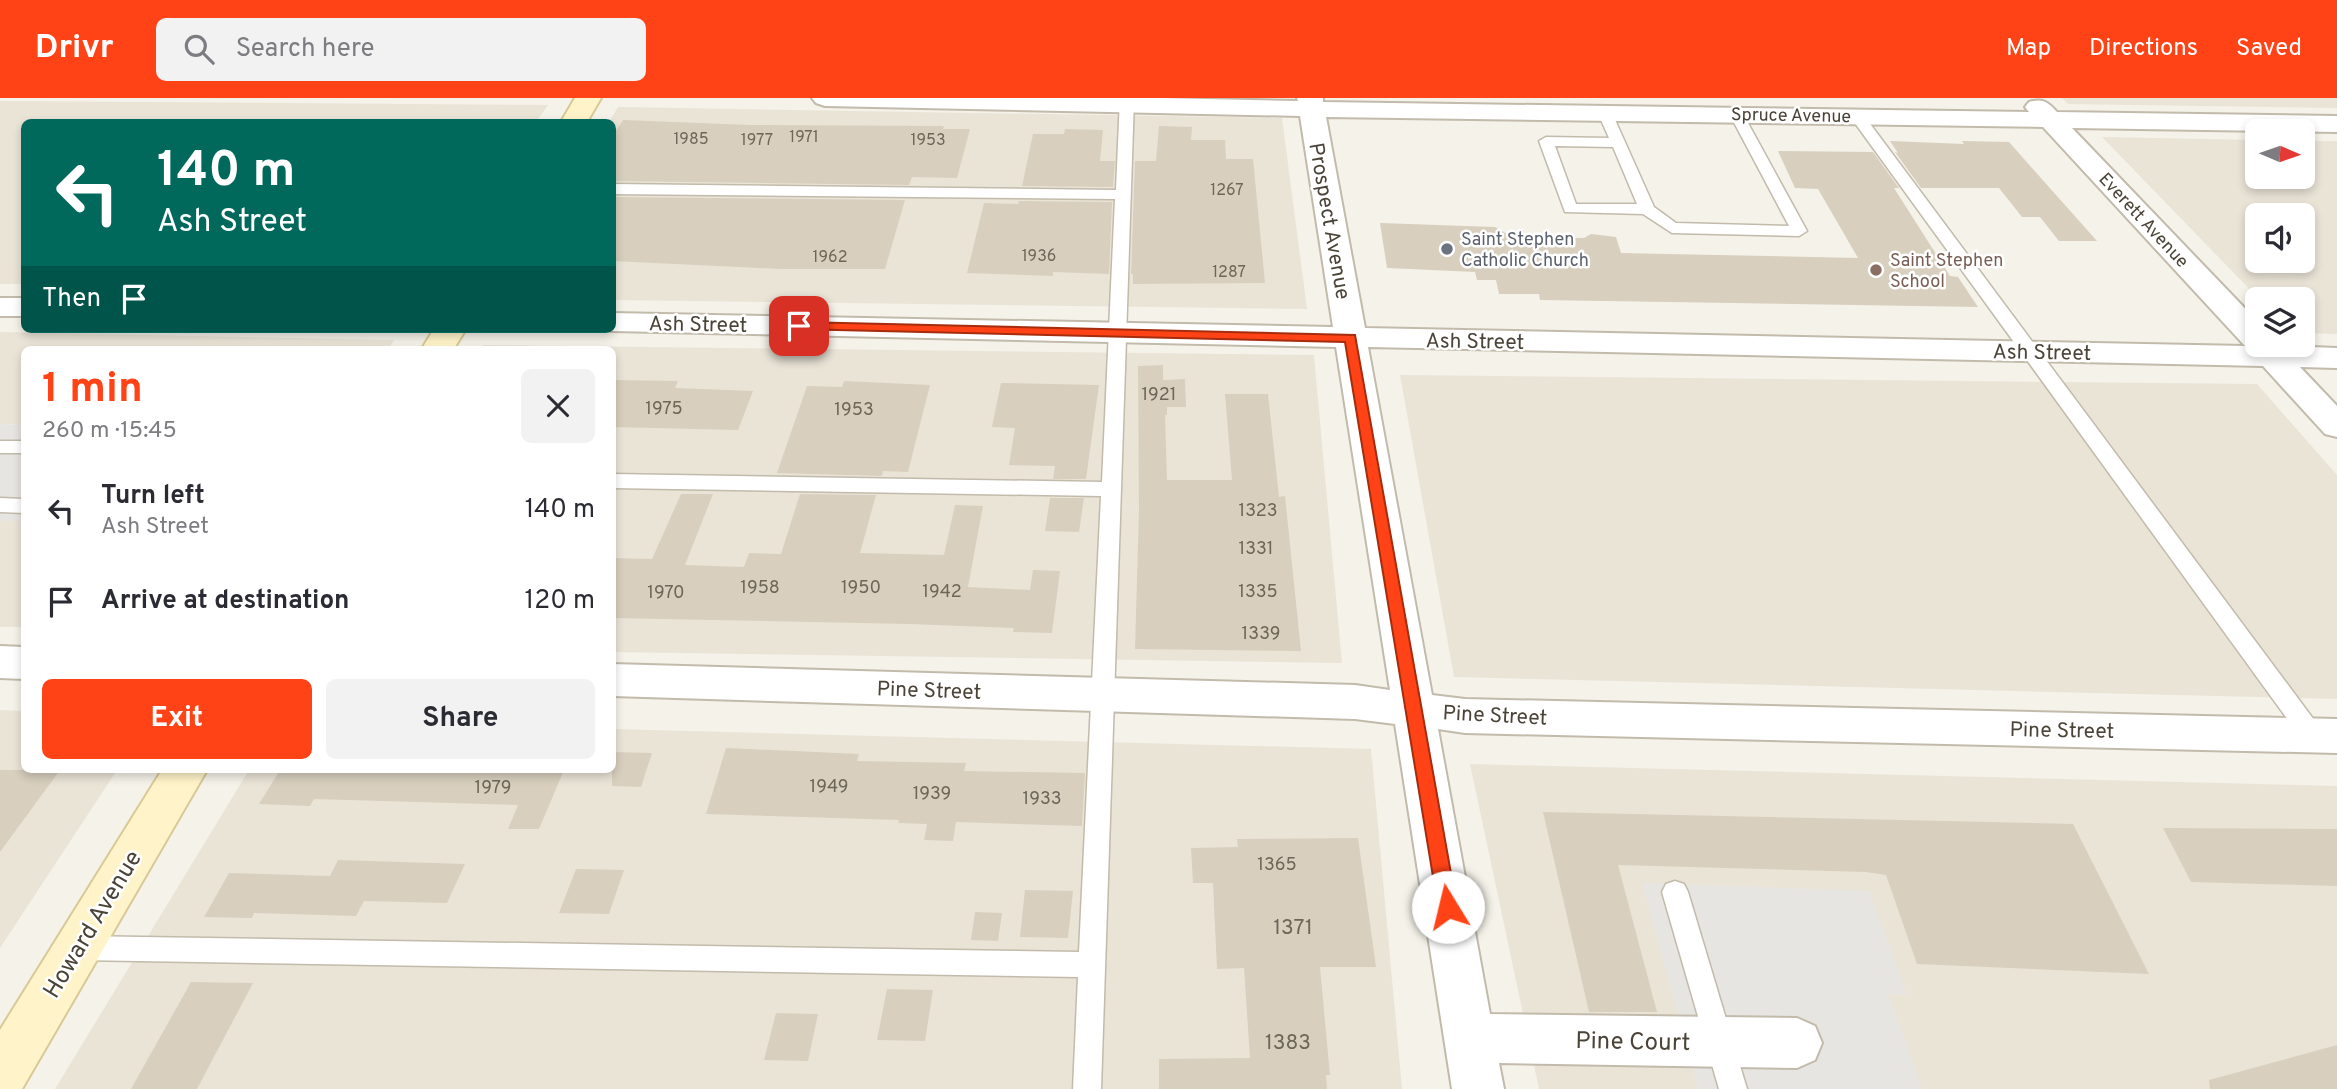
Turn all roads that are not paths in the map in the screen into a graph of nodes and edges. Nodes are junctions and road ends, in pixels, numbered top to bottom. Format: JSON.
{"nodes":[{"id":1,"x":589,"y":98,"type":"edge"},
{"id":2,"x":825,"y":98,"type":"edge"},
{"id":3,"x":1127,"y":101,"type":"edge"},
{"id":4,"x":1311,"y":103,"type":"edge"},
{"id":5,"x":2039,"y":108,"type":"edge"},
{"id":6,"x":1605,"y":113,"type":"junction"},
{"id":7,"x":1737,"y":115,"type":"junction"},
{"id":8,"x":1857,"y":116,"type":"junction"},
{"id":9,"x":576,"y":119,"type":"edge"},
{"id":10,"x":2337,"y":124,"type":"edge"},
{"id":11,"x":1619,"y":143,"type":"junction"},
{"id":12,"x":616,"y":189,"type":"edge"},
{"id":13,"x":1123,"y":195,"type":"junction"},
{"id":14,"x":1647,"y":209,"type":"junction"},
{"id":15,"x":0,"y":307,"type":"edge"},
{"id":16,"x":21,"y":307,"type":"edge"},
{"id":17,"x":616,"y":322,"type":"edge"},
{"id":18,"x":2245,"y":328,"type":"edge"},
{"id":19,"x":1118,"y":333,"type":"junction"},
{"id":20,"x":1351,"y":338,"type":"junction"},
{"id":21,"x":2245,"y":348,"type":"edge"},
{"id":22,"x":2028,"y":352,"type":"junction"},
{"id":23,"x":2315,"y":355,"type":"edge"},
{"id":24,"x":2272,"y":357,"type":"edge"},
{"id":25,"x":2337,"y":358,"type":"edge"},
{"id":26,"x":2337,"y":426,"type":"edge"},
{"id":27,"x":0,"y":447,"type":"edge"},
{"id":28,"x":21,"y":447,"type":"edge"},
{"id":29,"x":616,"y":481,"type":"edge"},
{"id":30,"x":1111,"y":489,"type":"junction"},
{"id":31,"x":0,"y":505,"type":"edge"},
{"id":32,"x":21,"y":506,"type":"edge"},
{"id":33,"x":0,"y":662,"type":"edge"},
{"id":34,"x":21,"y":663,"type":"edge"},
{"id":35,"x":616,"y":680,"type":"edge"},
{"id":36,"x":1104,"y":695,"type":"junction"},
{"id":37,"x":1415,"y":710,"type":"junction"},
{"id":38,"x":2325,"y":736,"type":"edge"},
{"id":39,"x":183,"y":773,"type":"edge"},
{"id":40,"x":1675,"y":892,"type":"dead end"},
{"id":41,"x":78,"y":948,"type":"junction"},
{"id":42,"x":1092,"y":965,"type":"junction"},
{"id":43,"x":1469,"y":1038,"type":"junction"},
{"id":44,"x":1718,"y":1042,"type":"junction"},
{"id":45,"x":1797,"y":1043,"type":"dead end"},
{"id":46,"x":0,"y":1077,"type":"edge"},
{"id":47,"x":1087,"y":1089,"type":"edge"},
{"id":48,"x":1478,"y":1089,"type":"edge"},
{"id":49,"x":1733,"y":1089,"type":"edge"}],
"edges":[{"from":1,"to":9,"type":"street"},
{"from":2,"to":3,"type":"street","name":"Spruce Avenue"},
{"from":3,"to":4,"type":"street","name":"Spruce Avenue"},
{"from":3,"to":13,"type":"lane"},
{"from":4,"to":6,"type":"street","name":"Spruce Avenue"},
{"from":4,"to":20,"type":"street","name":"Prospect Avenue"},
{"from":5,"to":8,"type":"street","name":"Spruce Avenue"},
{"from":5,"to":10,"type":"street","name":"Spruce Avenue"},
{"from":5,"to":18,"type":"street","name":"Everett Avenue"},
{"from":6,"to":7,"type":"street","name":"Spruce Avenue"},
{"from":6,"to":11,"type":"lane"},
{"from":7,"to":8,"type":"street","name":"Spruce Avenue"},
{"from":7,"to":14,"type":"lane"},
{"from":8,"to":22,"type":"lane"},
{"from":11,"to":14,"type":"lane"},
{"from":11,"to":14,"type":"lane"},
{"from":12,"to":13,"type":"lane"},
{"from":13,"to":19,"type":"lane"},
{"from":15,"to":16,"type":"street"},
{"from":17,"to":19,"type":"street","name":"Ash Street"},
{"from":19,"to":20,"type":"street","name":"Ash Street"},
{"from":19,"to":30,"type":"lane"},
{"from":20,"to":22,"type":"street","name":"Ash Street"},
{"from":20,"to":37,"type":"street","name":"Prospect Avenue"},
{"from":21,"to":22,"type":"street","name":"Ash Street"},
{"from":22,"to":38,"type":"lane"},
{"from":23,"to":25,"type":"street","name":"Ash Street"},
{"from":24,"to":26,"type":"street","name":"Everett Avenue"},
{"from":27,"to":28,"type":"lane"},
{"from":29,"to":30,"type":"lane"},
{"from":30,"to":36,"type":"lane"},
{"from":31,"to":32,"type":"lane"},
{"from":33,"to":34,"type":"street"},
{"from":35,"to":36,"type":"street","name":"Pine Street"},
{"from":36,"to":37,"type":"street","name":"Pine Street"},
{"from":36,"to":42,"type":"lane"},
{"from":37,"to":38,"type":"street","name":"Pine Street"},
{"from":37,"to":43,"type":"street","name":"Prospect Avenue"},
{"from":39,"to":41,"type":"street","name":"Howard Avenue"},
{"from":40,"to":44,"type":"lane"},
{"from":41,"to":42,"type":"lane"},
{"from":41,"to":46,"type":"street","name":"Howard Avenue"},
{"from":42,"to":47,"type":"lane"},
{"from":43,"to":44,"type":"street","name":"Pine Court"},
{"from":43,"to":48,"type":"street","name":"Prospect Avenue"},
{"from":44,"to":45,"type":"street","name":"Pine Court"},
{"from":44,"to":49,"type":"lane"}]}
